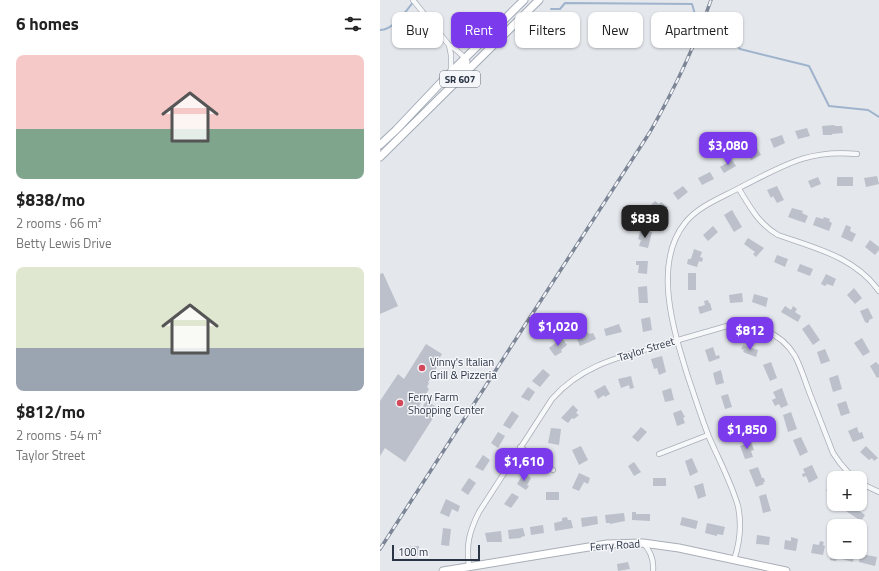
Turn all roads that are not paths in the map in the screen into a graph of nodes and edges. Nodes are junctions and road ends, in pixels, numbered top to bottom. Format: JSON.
{"nodes":[{"id":1,"x":413,"y":0,"type":"edge"},
{"id":2,"x":524,"y":0,"type":"edge"},
{"id":3,"x":539,"y":0,"type":"edge"},
{"id":4,"x":449,"y":45,"type":"junction"},
{"id":5,"x":465,"y":58,"type":"junction"},
{"id":6,"x":451,"y":72,"type":"junction"},
{"id":7,"x":449,"y":90,"type":"junction"},
{"id":8,"x":380,"y":145,"type":"edge"},
{"id":9,"x":857,"y":154,"type":"dead end"},
{"id":10,"x":380,"y":158,"type":"edge"},
{"id":11,"x":739,"y":188,"type":"junction"},
{"id":12,"x":879,"y":291,"type":"edge"},
{"id":13,"x":677,"y":340,"type":"junction"},
{"id":14,"x":708,"y":435,"type":"junction"},
{"id":15,"x":520,"y":447,"type":"junction"},
{"id":16,"x":659,"y":454,"type":"dead end"},
{"id":17,"x":553,"y":470,"type":"dead end"},
{"id":18,"x":846,"y":471,"type":"edge"},
{"id":19,"x":867,"y":487,"type":"edge"},
{"id":20,"x":879,"y":492,"type":"edge"},
{"id":21,"x":643,"y":543,"type":"junction"},
{"id":22,"x":734,"y":560,"type":"junction"},
{"id":23,"x":469,"y":566,"type":"junction"},
{"id":24,"x":442,"y":571,"type":"edge"},
{"id":25,"x":652,"y":571,"type":"edge"},
{"id":26,"x":786,"y":571,"type":"edge"}],
"edges":[{"from":1,"to":4,"type":"street"},
{"from":2,"to":5,"type":"main road","number":"SR 607"},
{"from":3,"to":7,"type":"main road","number":"SR 607"},
{"from":4,"to":5,"type":"street"},
{"from":4,"to":6,"type":"street"},
{"from":5,"to":6,"type":"main road","number":"SR 607"},
{"from":5,"to":7,"type":"main road"},
{"from":6,"to":8,"type":"main road","number":"SR 607"},
{"from":7,"to":10,"type":"main road","number":"SR 607"},
{"from":9,"to":11,"type":"street"},
{"from":11,"to":12,"type":"street"},
{"from":11,"to":13,"type":"street"},
{"from":13,"to":14,"type":"street"},
{"from":13,"to":15,"type":"street","name":"Taylor Street"},
{"from":13,"to":18,"type":"street","name":"Taylor Street"},
{"from":14,"to":16,"type":"street"},
{"from":14,"to":22,"type":"street"},
{"from":15,"to":17,"type":"street"},
{"from":15,"to":23,"type":"street","name":"Taylor Street"},
{"from":19,"to":20,"type":"street"},
{"from":21,"to":22,"type":"main road","name":"Ferry Road"},
{"from":21,"to":23,"type":"main road","name":"Ferry Road"},
{"from":21,"to":25,"type":"street"},
{"from":22,"to":26,"type":"main road","name":"Ferry Road"},
{"from":23,"to":24,"type":"main road","name":"Ferry Road"}]}
